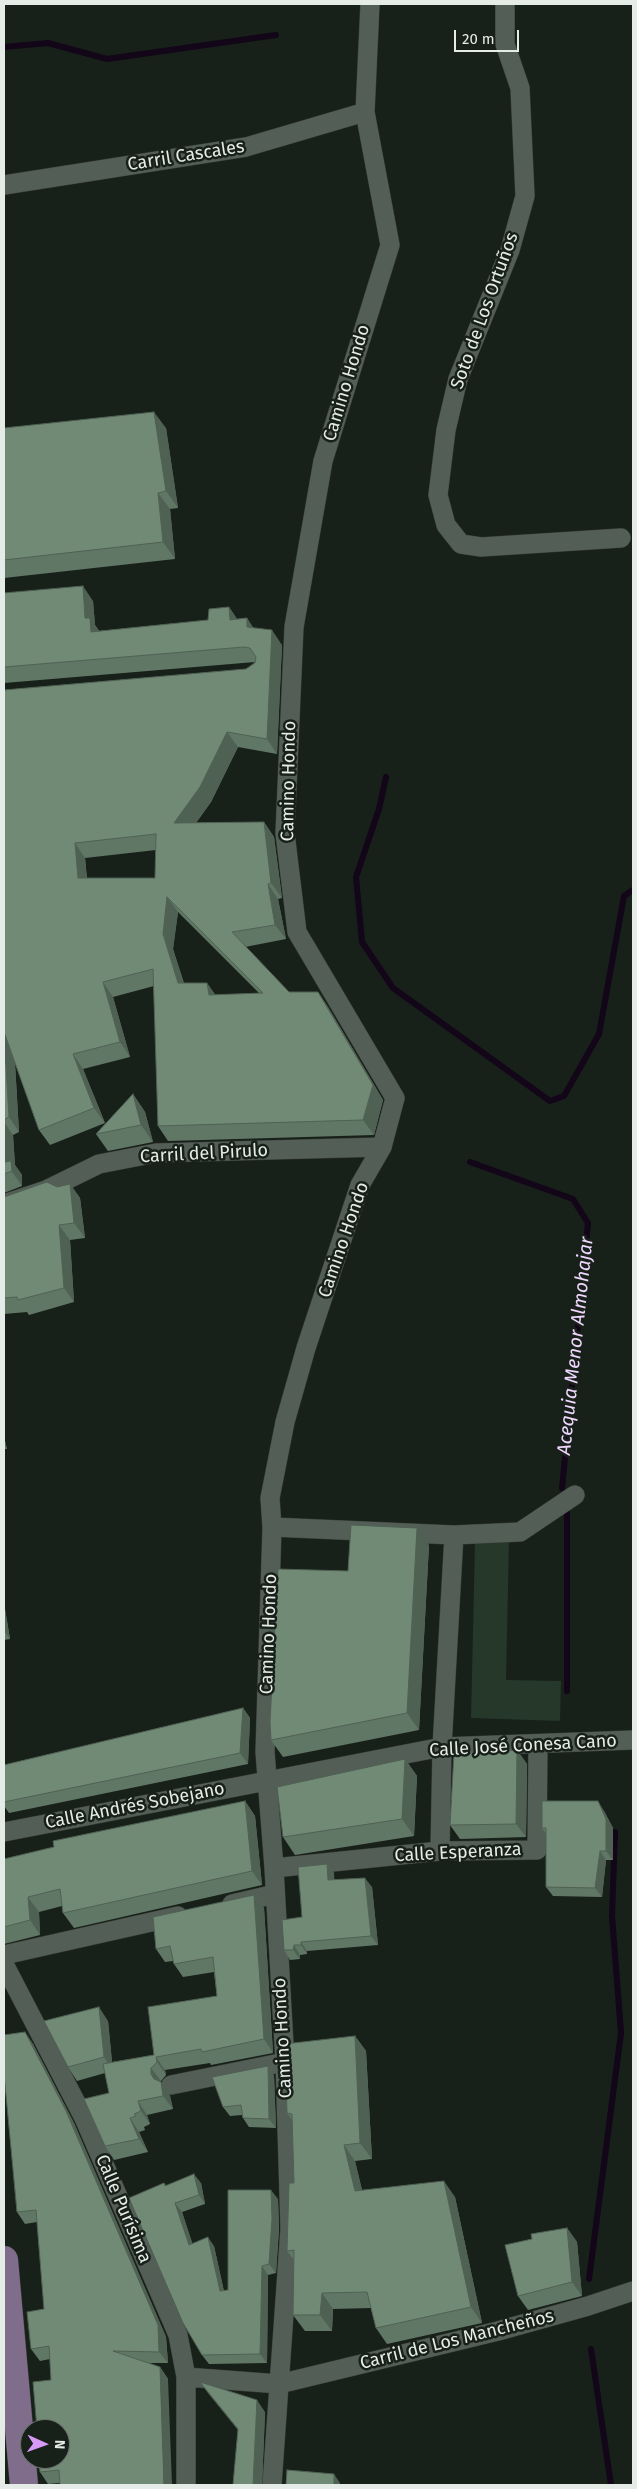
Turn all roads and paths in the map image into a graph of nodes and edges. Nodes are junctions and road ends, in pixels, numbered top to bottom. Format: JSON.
{"nodes":[{"id":1,"x":370,"y":4,"type":"edge"},
{"id":2,"x":505,"y":4,"type":"edge"},
{"id":3,"x":365,"y":112,"type":"junction"},
{"id":4,"x":4,"y":185,"type":"edge"},
{"id":5,"x":621,"y":538,"type":"dead end"},
{"id":6,"x":382,"y":1147,"type":"junction"},
{"id":7,"x":4,"y":1204,"type":"edge"},
{"id":8,"x":575,"y":1495,"type":"dead end"},
{"id":9,"x":272,"y":1527,"type":"junction"},
{"id":10,"x":454,"y":1535,"type":"junction"},
{"id":11,"x":633,"y":1740,"type":"edge"},
{"id":12,"x":538,"y":1744,"type":"junction"},
{"id":13,"x":442,"y":1747,"type":"junction"},
{"id":14,"x":266,"y":1781,"type":"junction"},
{"id":15,"x":4,"y":1832,"type":"edge"},
{"id":16,"x":440,"y":1850,"type":"junction"},
{"id":17,"x":274,"y":1868,"type":"junction"},
{"id":18,"x":275,"y":1894,"type":"junction"},
{"id":19,"x":217,"y":1907,"type":"edge"},
{"id":20,"x":198,"y":1912,"type":"edge"},
{"id":21,"x":4,"y":1955,"type":"edge"},
{"id":22,"x":4,"y":1964,"type":"edge"},
{"id":23,"x":285,"y":2062,"type":"junction"},
{"id":24,"x":170,"y":2085,"type":"dead end"},
{"id":25,"x":4,"y":2260,"type":"edge"},
{"id":26,"x":633,"y":2291,"type":"edge"},
{"id":27,"x":186,"y":2377,"type":"junction"},
{"id":28,"x":279,"y":2384,"type":"junction"},
{"id":29,"x":24,"y":2485,"type":"edge"},
{"id":30,"x":186,"y":2485,"type":"edge"},
{"id":31,"x":272,"y":2485,"type":"edge"}],
"edges":[{"from":1,"to":3,"type":"street","name":"Camino Hondo"},
{"from":2,"to":5,"type":"street","name":"Soto de Los Ortuños"},
{"from":3,"to":4,"type":"street","name":"Carril Cascales"},
{"from":3,"to":6,"type":"street","name":"Camino Hondo"},
{"from":6,"to":7,"type":"street","name":"Carril del Pirulo"},
{"from":6,"to":9,"type":"street","name":"Camino Hondo"},
{"from":8,"to":10,"type":"street"},
{"from":9,"to":10,"type":"street"},
{"from":9,"to":14,"type":"street","name":"Camino Hondo"},
{"from":10,"to":13,"type":"street"},
{"from":11,"to":12,"type":"street","name":"Calle José Conesa Cano"},
{"from":12,"to":13,"type":"street","name":"Calle José Conesa Cano"},
{"from":12,"to":16,"type":"street","name":"Calle Esperanza"},
{"from":13,"to":14,"type":"street","name":"Calle José Conesa Cano"},
{"from":13,"to":16,"type":"street"},
{"from":14,"to":15,"type":"street","name":"Calle Andrés Sobejano"},
{"from":14,"to":17,"type":"street","name":"Camino Hondo"},
{"from":16,"to":17,"type":"street","name":"Calle Esperanza"},
{"from":17,"to":18,"type":"street","name":"Camino Hondo"},
{"from":18,"to":19,"type":"street"},
{"from":18,"to":23,"type":"street","name":"Camino Hondo"},
{"from":20,"to":21,"type":"street"},
{"from":22,"to":27,"type":"street","name":"Calle Purísima"},
{"from":23,"to":24,"type":"street"},
{"from":23,"to":28,"type":"street","name":"Camino Hondo"},
{"from":25,"to":29,"type":"main road"},
{"from":26,"to":28,"type":"street","name":"Carril de Los Mancheños"},
{"from":27,"to":28,"type":"street"},
{"from":27,"to":30,"type":"street","name":"Calle Purísima"},
{"from":28,"to":31,"type":"street","name":"Camino Hondo"}]}
